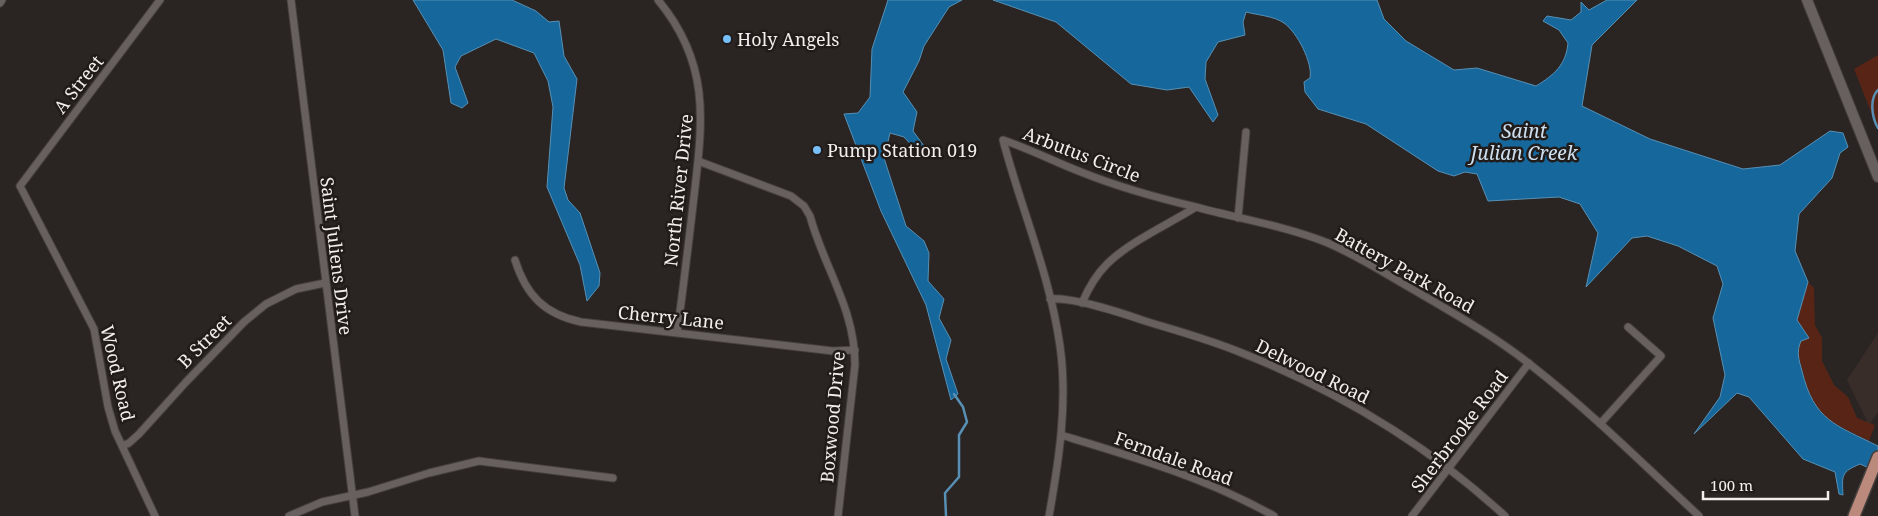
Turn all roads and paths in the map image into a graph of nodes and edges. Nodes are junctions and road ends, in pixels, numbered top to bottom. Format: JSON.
{"nodes":[{"id":1,"x":160,"y":0,"type":"edge"},
{"id":2,"x":291,"y":0,"type":"edge"},
{"id":3,"x":658,"y":0,"type":"edge"},
{"id":4,"x":1809,"y":2,"type":"edge"},
{"id":5,"x":1246,"y":132,"type":"dead end"},
{"id":6,"x":698,"y":160,"type":"junction"},
{"id":7,"x":1878,"y":177,"type":"edge"},
{"id":8,"x":20,"y":186,"type":"joint"},
{"id":9,"x":1196,"y":207,"type":"junction"},
{"id":10,"x":1238,"y":218,"type":"junction"},
{"id":11,"x":515,"y":260,"type":"dead end"},
{"id":12,"x":325,"y":283,"type":"junction"},
{"id":13,"x":1050,"y":299,"type":"junction"},
{"id":14,"x":1082,"y":304,"type":"junction"},
{"id":15,"x":1628,"y":327,"type":"dead end"},
{"id":16,"x":677,"y":333,"type":"junction"},
{"id":17,"x":855,"y":350,"type":"junction"},
{"id":18,"x":1529,"y":363,"type":"junction"},
{"id":19,"x":1600,"y":424,"type":"junction"},
{"id":20,"x":1061,"y":436,"type":"junction"},
{"id":21,"x":122,"y":446,"type":"junction"},
{"id":22,"x":1878,"y":457,"type":"edge"},
{"id":23,"x":1449,"y":468,"type":"junction"},
{"id":24,"x":613,"y":478,"type":"dead end"},
{"id":25,"x":352,"y":494,"type":"junction"},
{"id":26,"x":155,"y":516,"type":"edge"},
{"id":27,"x":289,"y":516,"type":"edge"},
{"id":28,"x":355,"y":516,"type":"edge"},
{"id":29,"x":838,"y":516,"type":"edge"},
{"id":30,"x":1049,"y":516,"type":"edge"},
{"id":31,"x":1274,"y":516,"type":"edge"},
{"id":32,"x":1412,"y":516,"type":"edge"},
{"id":33,"x":1505,"y":516,"type":"edge"},
{"id":34,"x":1699,"y":516,"type":"edge"},
{"id":35,"x":1854,"y":516,"type":"edge"}],
"edges":[{"from":1,"to":8,"type":"street","name":"A Street"},
{"from":2,"to":12,"type":"street","name":"Saint Juliens Drive"},
{"from":3,"to":6,"type":"street","name":"North River Drive"},
{"from":4,"to":7,"type":"main road"},
{"from":5,"to":10,"type":"street"},
{"from":6,"to":16,"type":"street","name":"North River Drive"},
{"from":6,"to":17,"type":"street","name":"Boxwood Drive"},
{"from":8,"to":21,"type":"street","name":"Wood Road"},
{"from":9,"to":10,"type":"street","name":"Battery Park Road"},
{"from":9,"to":13,"type":"street","name":"Arbutus Circle"},
{"from":9,"to":14,"type":"street"},
{"from":10,"to":18,"type":"street","name":"Battery Park Road"},
{"from":11,"to":16,"type":"street","name":"Cherry Lane"},
{"from":12,"to":21,"type":"street","name":"B Street"},
{"from":12,"to":25,"type":"street","name":"Saint Juliens Drive"},
{"from":13,"to":14,"type":"street"},
{"from":13,"to":20,"type":"street"},
{"from":14,"to":23,"type":"street","name":"Delwood Road"},
{"from":15,"to":19,"type":"street"},
{"from":16,"to":17,"type":"street","name":"Cherry Lane"},
{"from":17,"to":29,"type":"street","name":"Boxwood Drive"},
{"from":18,"to":19,"type":"street","name":"Battery Park Road"},
{"from":18,"to":23,"type":"street","name":"Sherbrooke Road"},
{"from":19,"to":34,"type":"street","name":"Battery Park Road"},
{"from":20,"to":30,"type":"street"},
{"from":20,"to":31,"type":"street","name":"Ferndale Road"},
{"from":21,"to":26,"type":"street","name":"Wood Road"},
{"from":22,"to":35,"type":"main road"},
{"from":23,"to":32,"type":"street","name":"Sherbrooke Road"},
{"from":23,"to":33,"type":"street","name":"Delwood Road"},
{"from":24,"to":25,"type":"street"},
{"from":25,"to":27,"type":"street"},
{"from":25,"to":28,"type":"street","name":"Saint Juliens Drive"}]}
